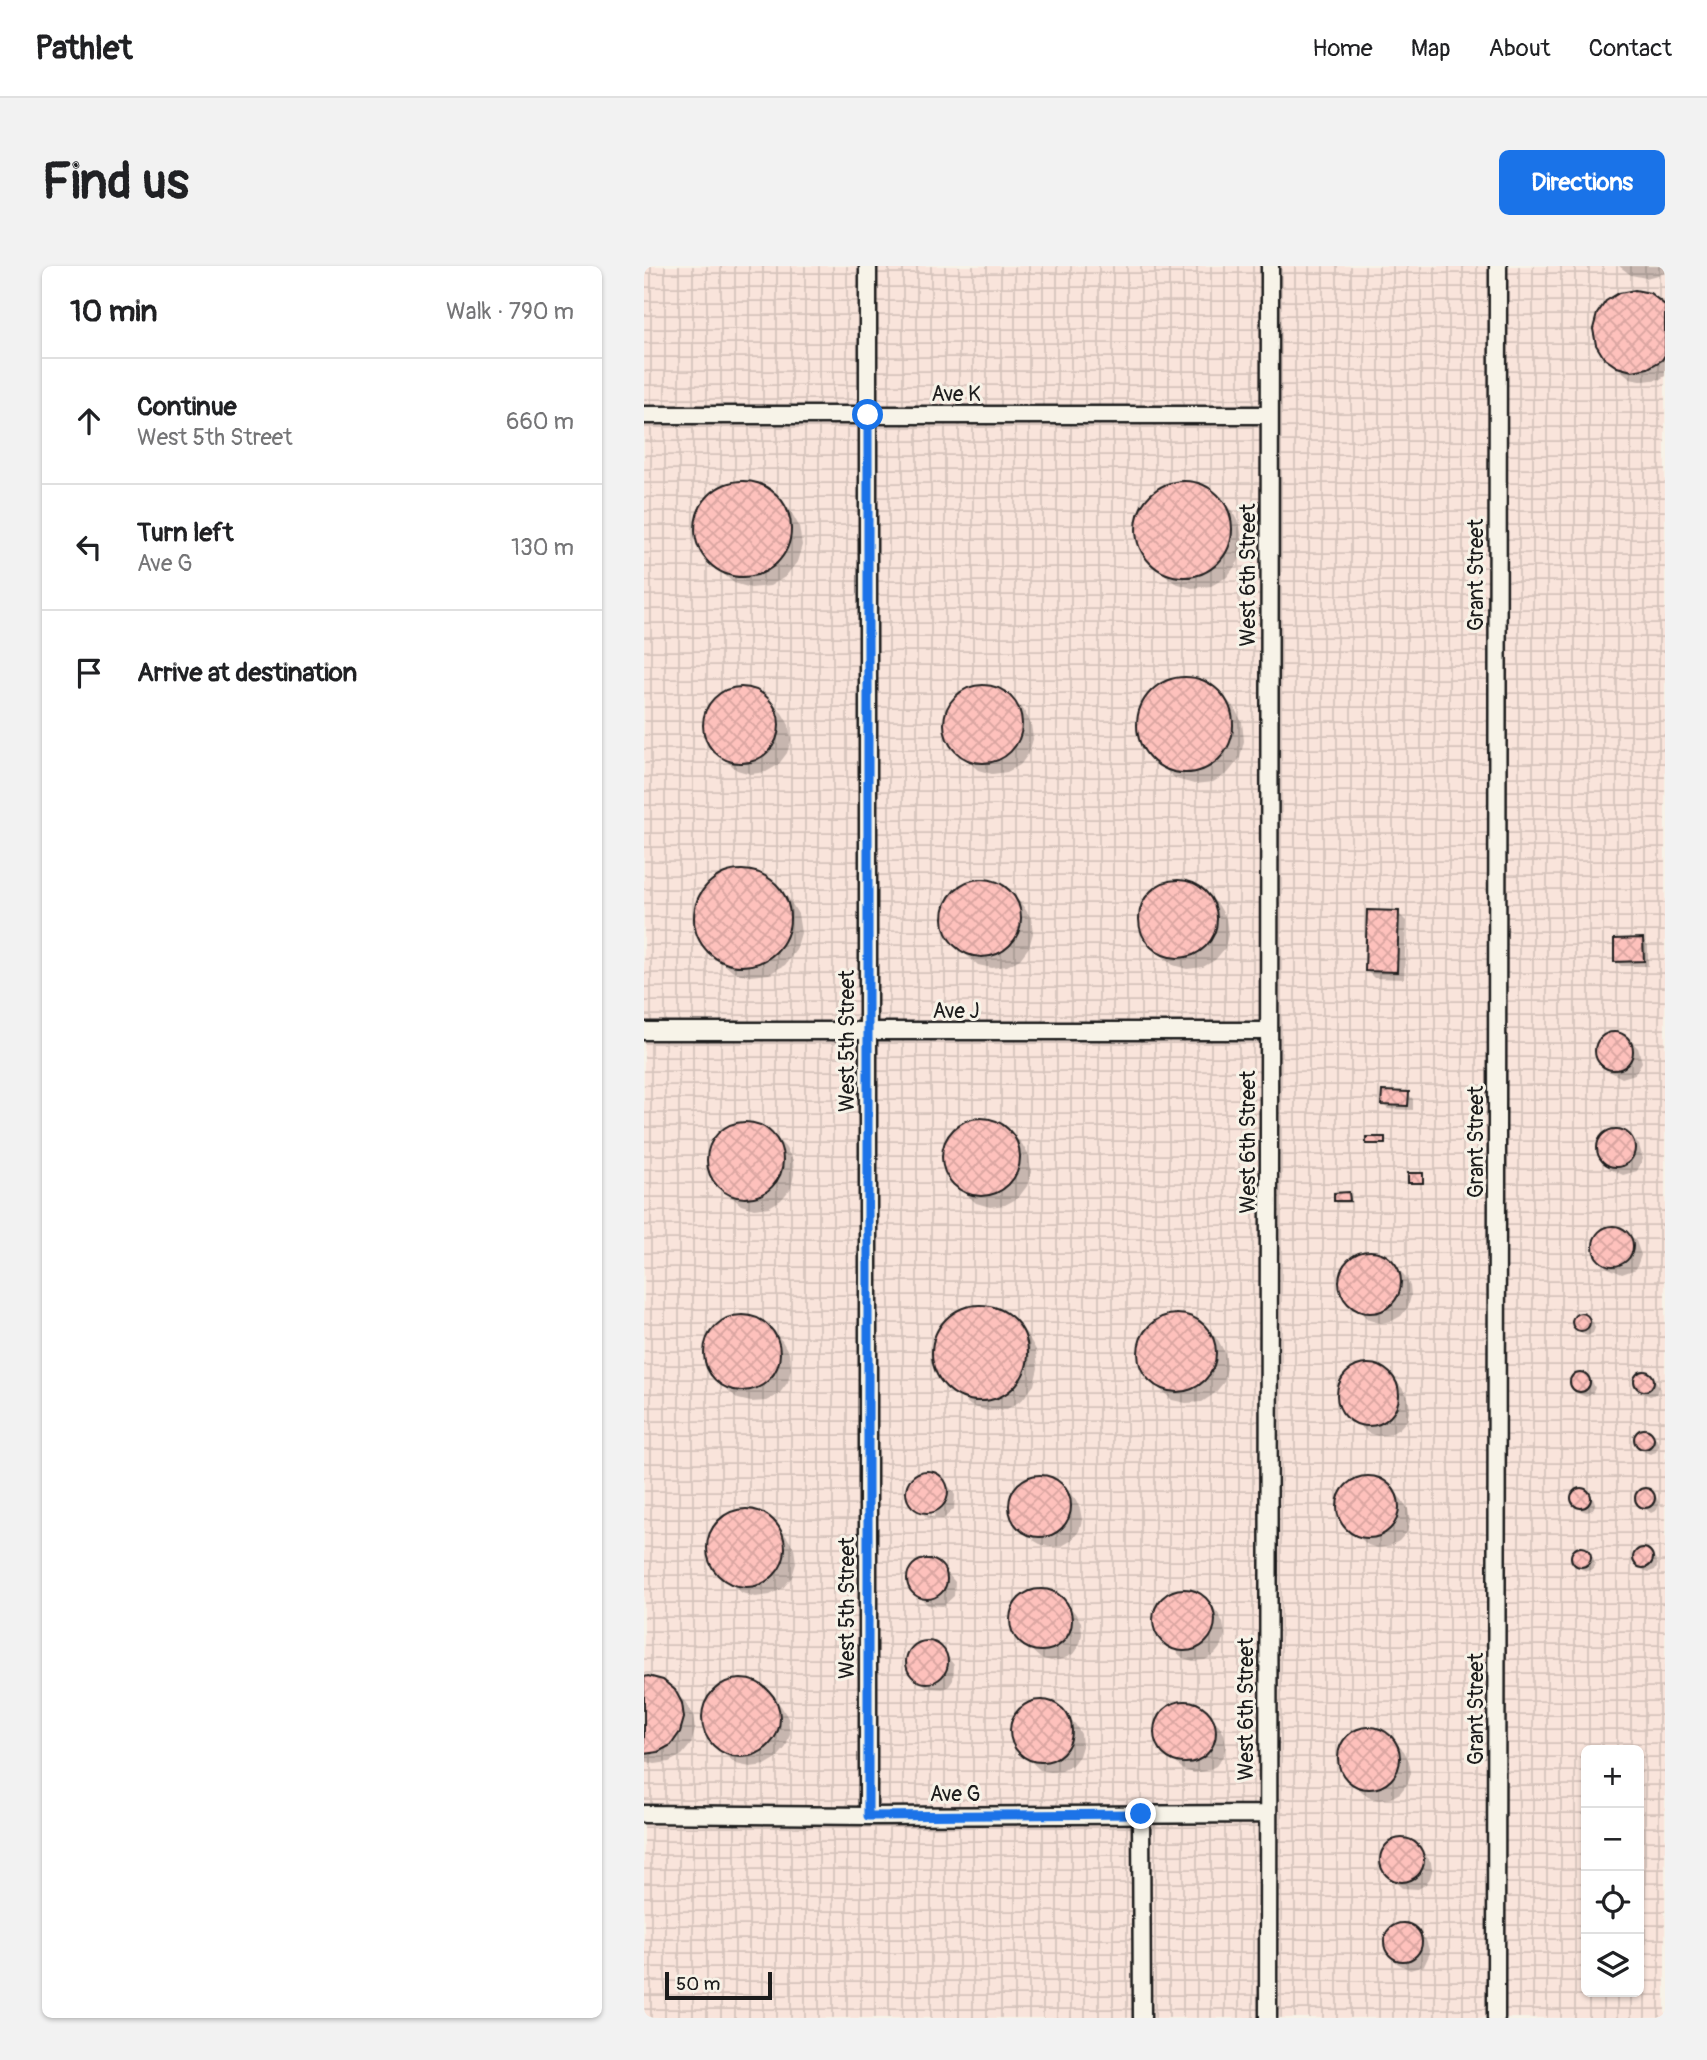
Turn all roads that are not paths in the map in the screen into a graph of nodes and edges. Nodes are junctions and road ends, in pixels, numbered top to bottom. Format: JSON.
{"nodes":[{"id":1,"x":868,"y":266,"type":"edge"},
{"id":2,"x":1270,"y":266,"type":"edge"},
{"id":3,"x":1498,"y":266,"type":"edge"},
{"id":4,"x":644,"y":415,"type":"edge"},
{"id":5,"x":868,"y":415,"type":"junction"},
{"id":6,"x":1269,"y":415,"type":"junction"},
{"id":7,"x":644,"y":1031,"type":"edge"},
{"id":8,"x":1269,"y":1031,"type":"junction"},
{"id":9,"x":868,"y":1032,"type":"junction"},
{"id":10,"x":644,"y":1814,"type":"edge"},
{"id":11,"x":1141,"y":1814,"type":"junction"},
{"id":12,"x":1267,"y":1814,"type":"junction"},
{"id":13,"x":868,"y":1816,"type":"junction"},
{"id":14,"x":1142,"y":2018,"type":"edge"},
{"id":15,"x":1268,"y":2018,"type":"edge"},
{"id":16,"x":1496,"y":2018,"type":"edge"}],
"edges":[{"from":1,"to":5,"type":"street","name":"West 5th Street"},
{"from":2,"to":6,"type":"street","name":"West 6th Street"},
{"from":3,"to":16,"type":"street","name":"Grant Street"},
{"from":4,"to":5,"type":"street","name":"Ave K"},
{"from":5,"to":6,"type":"street","name":"Ave K"},
{"from":5,"to":9,"type":"street","name":"West 5th Street"},
{"from":6,"to":8,"type":"street","name":"West 6th Street"},
{"from":7,"to":9,"type":"street","name":"Ave J"},
{"from":8,"to":9,"type":"street","name":"Ave J"},
{"from":8,"to":12,"type":"street","name":"West 6th Street"},
{"from":9,"to":13,"type":"street","name":"West 5th Street"},
{"from":10,"to":13,"type":"street","name":"Ave G"},
{"from":11,"to":12,"type":"street","name":"Ave G"},
{"from":11,"to":13,"type":"street","name":"Ave G"},
{"from":11,"to":14,"type":"street"},
{"from":12,"to":15,"type":"street","name":"West 6th Street"}]}
